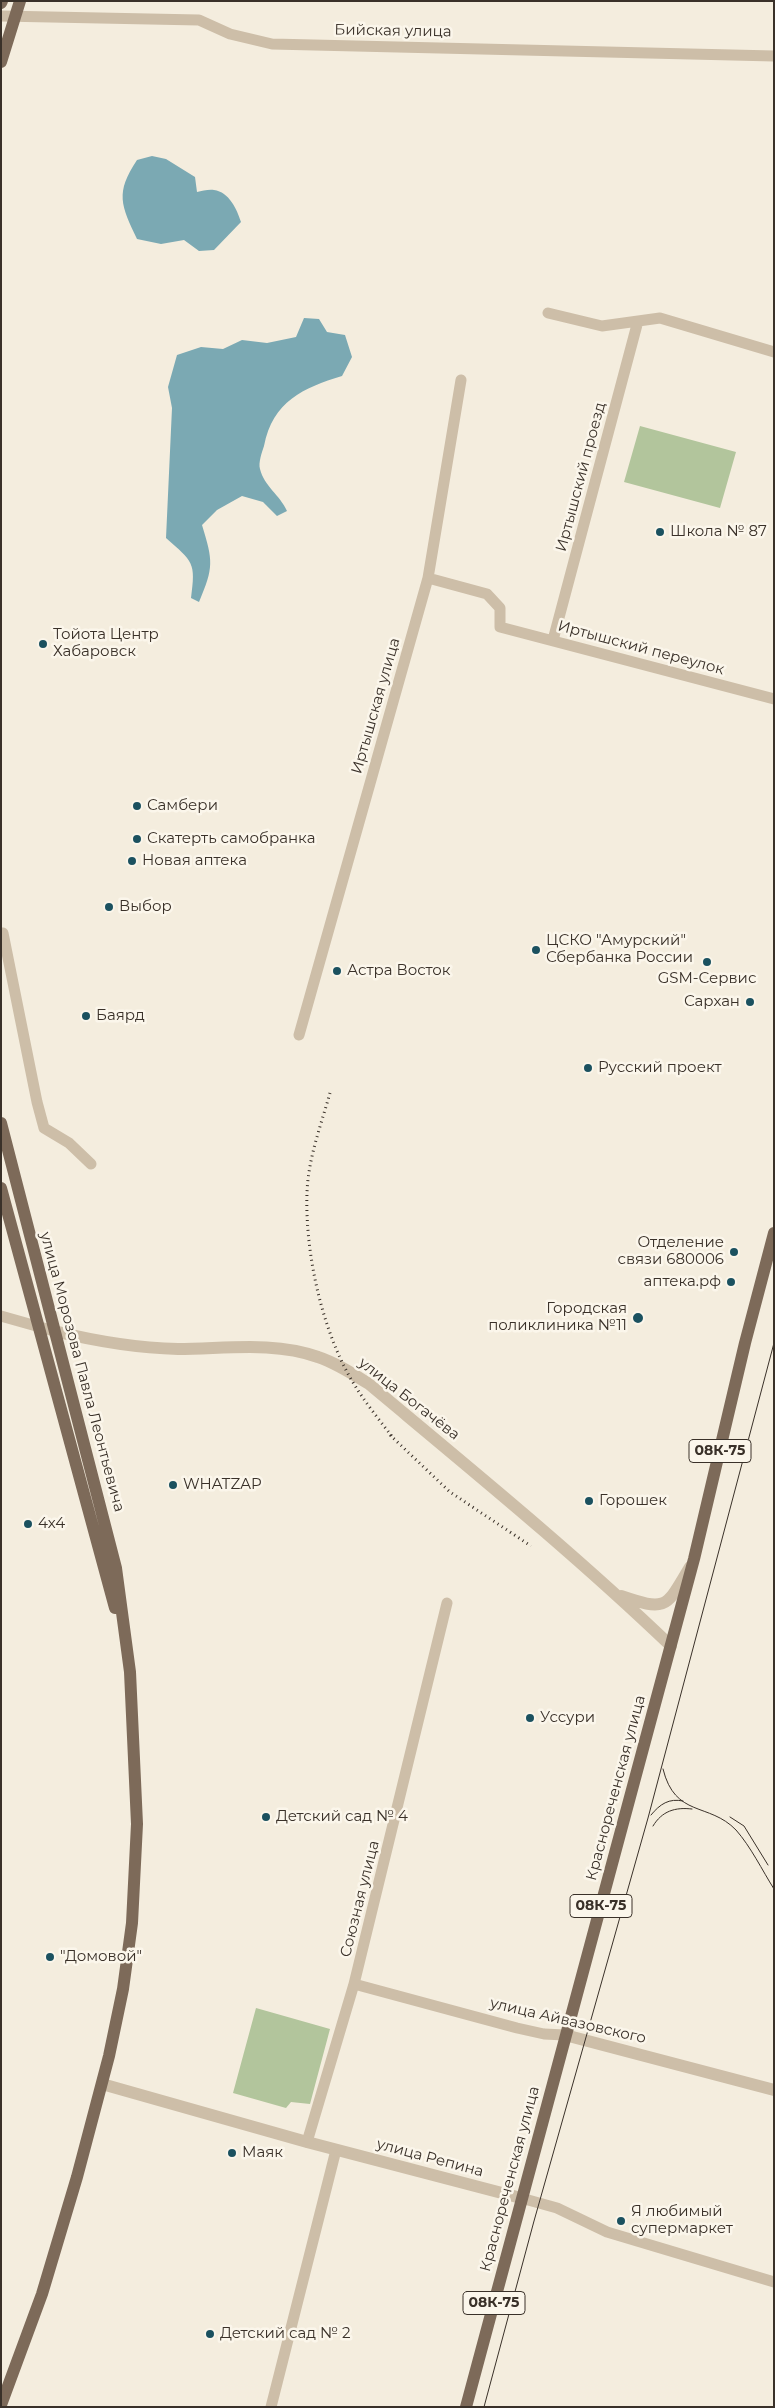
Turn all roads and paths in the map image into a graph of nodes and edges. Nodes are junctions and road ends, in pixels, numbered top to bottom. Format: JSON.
{"nodes":[{"id":1,"x":20,"y":1,"type":"edge"},
{"id":2,"x":1,"y":16,"type":"edge"},
{"id":3,"x":16,"y":17,"type":"junction"},
{"id":4,"x":774,"y":56,"type":"edge"},
{"id":5,"x":1,"y":62,"type":"edge"},
{"id":6,"x":548,"y":313,"type":"dead end"},
{"id":7,"x":638,"y":321,"type":"junction"},
{"id":8,"x":774,"y":352,"type":"edge"},
{"id":9,"x":461,"y":380,"type":"dead end"},
{"id":10,"x":428,"y":578,"type":"junction"},
{"id":11,"x":553,"y":640,"type":"junction"},
{"id":12,"x":774,"y":699,"type":"edge"},
{"id":13,"x":3,"y":933,"type":"dead end"},
{"id":14,"x":299,"y":1036,"type":"dead end"},
{"id":15,"x":1,"y":1123,"type":"edge"},
{"id":16,"x":91,"y":1164,"type":"dead end"},
{"id":17,"x":1,"y":1188,"type":"edge"},
{"id":18,"x":774,"y":1233,"type":"edge"},
{"id":19,"x":1,"y":1316,"type":"edge"},
{"id":20,"x":38,"y":1326,"type":"junction"},
{"id":21,"x":54,"y":1331,"type":"junction"},
{"id":22,"x":694,"y":1559,"type":"junction"},
{"id":23,"x":617,"y":1594,"type":"junction"},
{"id":24,"x":447,"y":1603,"type":"dead end"},
{"id":25,"x":125,"y":1631,"type":"junction"},
{"id":26,"x":671,"y":1646,"type":"junction"},
{"id":27,"x":354,"y":1984,"type":"junction"},
{"id":28,"x":565,"y":2035,"type":"junction"},
{"id":29,"x":102,"y":2084,"type":"junction"},
{"id":30,"x":774,"y":2090,"type":"edge"},
{"id":31,"x":307,"y":2142,"type":"junction"},
{"id":32,"x":336,"y":2150,"type":"junction"},
{"id":33,"x":521,"y":2198,"type":"junction"},
{"id":34,"x":774,"y":2282,"type":"edge"},
{"id":35,"x":1,"y":2405,"type":"edge"},
{"id":36,"x":271,"y":2407,"type":"edge"},
{"id":37,"x":466,"y":2407,"type":"edge"}],
"edges":[{"from":1,"to":3,"type":"main road"},
{"from":2,"to":3,"type":"street","name":"Бийская улица"},
{"from":3,"to":4,"type":"street","name":"Бийская улица"},
{"from":3,"to":5,"type":"main road"},
{"from":6,"to":7,"type":"street"},
{"from":7,"to":8,"type":"street"},
{"from":7,"to":11,"type":"street","name":"Иртышский проезд"},
{"from":9,"to":10,"type":"street","name":"Иртышская улица"},
{"from":10,"to":11,"type":"street","name":"Иртышский переулок"},
{"from":10,"to":14,"type":"street","name":"Иртышская улица"},
{"from":11,"to":12,"type":"street","name":"Иртышский переулок"},
{"from":13,"to":16,"type":"street"},
{"from":15,"to":21,"type":"main road","name":"улица Морозова Павла Леонтьевича"},
{"from":17,"to":20,"type":"main road","name":"улица Морозова Павла Леонтьевича"},
{"from":18,"to":22,"type":"main road","name":"Краснореченская улица","number":"08К-75"},
{"from":19,"to":20,"type":"street","name":"улица Богачёва"},
{"from":20,"to":21,"type":"street","name":"улица Богачёва"},
{"from":20,"to":25,"type":"main road","name":"улица Морозова Павла Леонтьевича"},
{"from":21,"to":23,"type":"street","name":"улица Богачёва"},
{"from":21,"to":25,"type":"main road","name":"улица Морозова Павла Леонтьевича"},
{"from":22,"to":23,"type":"street"},
{"from":22,"to":26,"type":"main road","name":"Краснореченская улица","number":"08К-75"},
{"from":23,"to":26,"type":"street","name":"улица Богачёва"},
{"from":24,"to":27,"type":"street","name":"Союзная улица"},
{"from":25,"to":29,"type":"main road","name":"улица Морозова Павла Леонтьевича"},
{"from":26,"to":28,"type":"main road","name":"Краснореченская улица","number":"08К-75"},
{"from":27,"to":28,"type":"street","name":"улица Айвазовского"},
{"from":27,"to":31,"type":"street","name":"Союзная улица"},
{"from":28,"to":30,"type":"street","name":"улица Айвазовского"},
{"from":28,"to":33,"type":"main road","name":"Краснореченская улица","number":"08К-75"},
{"from":29,"to":31,"type":"street","name":"улица Репина"},
{"from":29,"to":35,"type":"main road","name":"улица Морозова Павла Леонтьевича"},
{"from":31,"to":32,"type":"street","name":"улица Репина"},
{"from":32,"to":33,"type":"street","name":"улица Репина"},
{"from":32,"to":36,"type":"street"},
{"from":33,"to":34,"type":"street","name":"улица Репина"},
{"from":33,"to":37,"type":"main road","name":"Краснореченская улица","number":"08К-75"}]}
